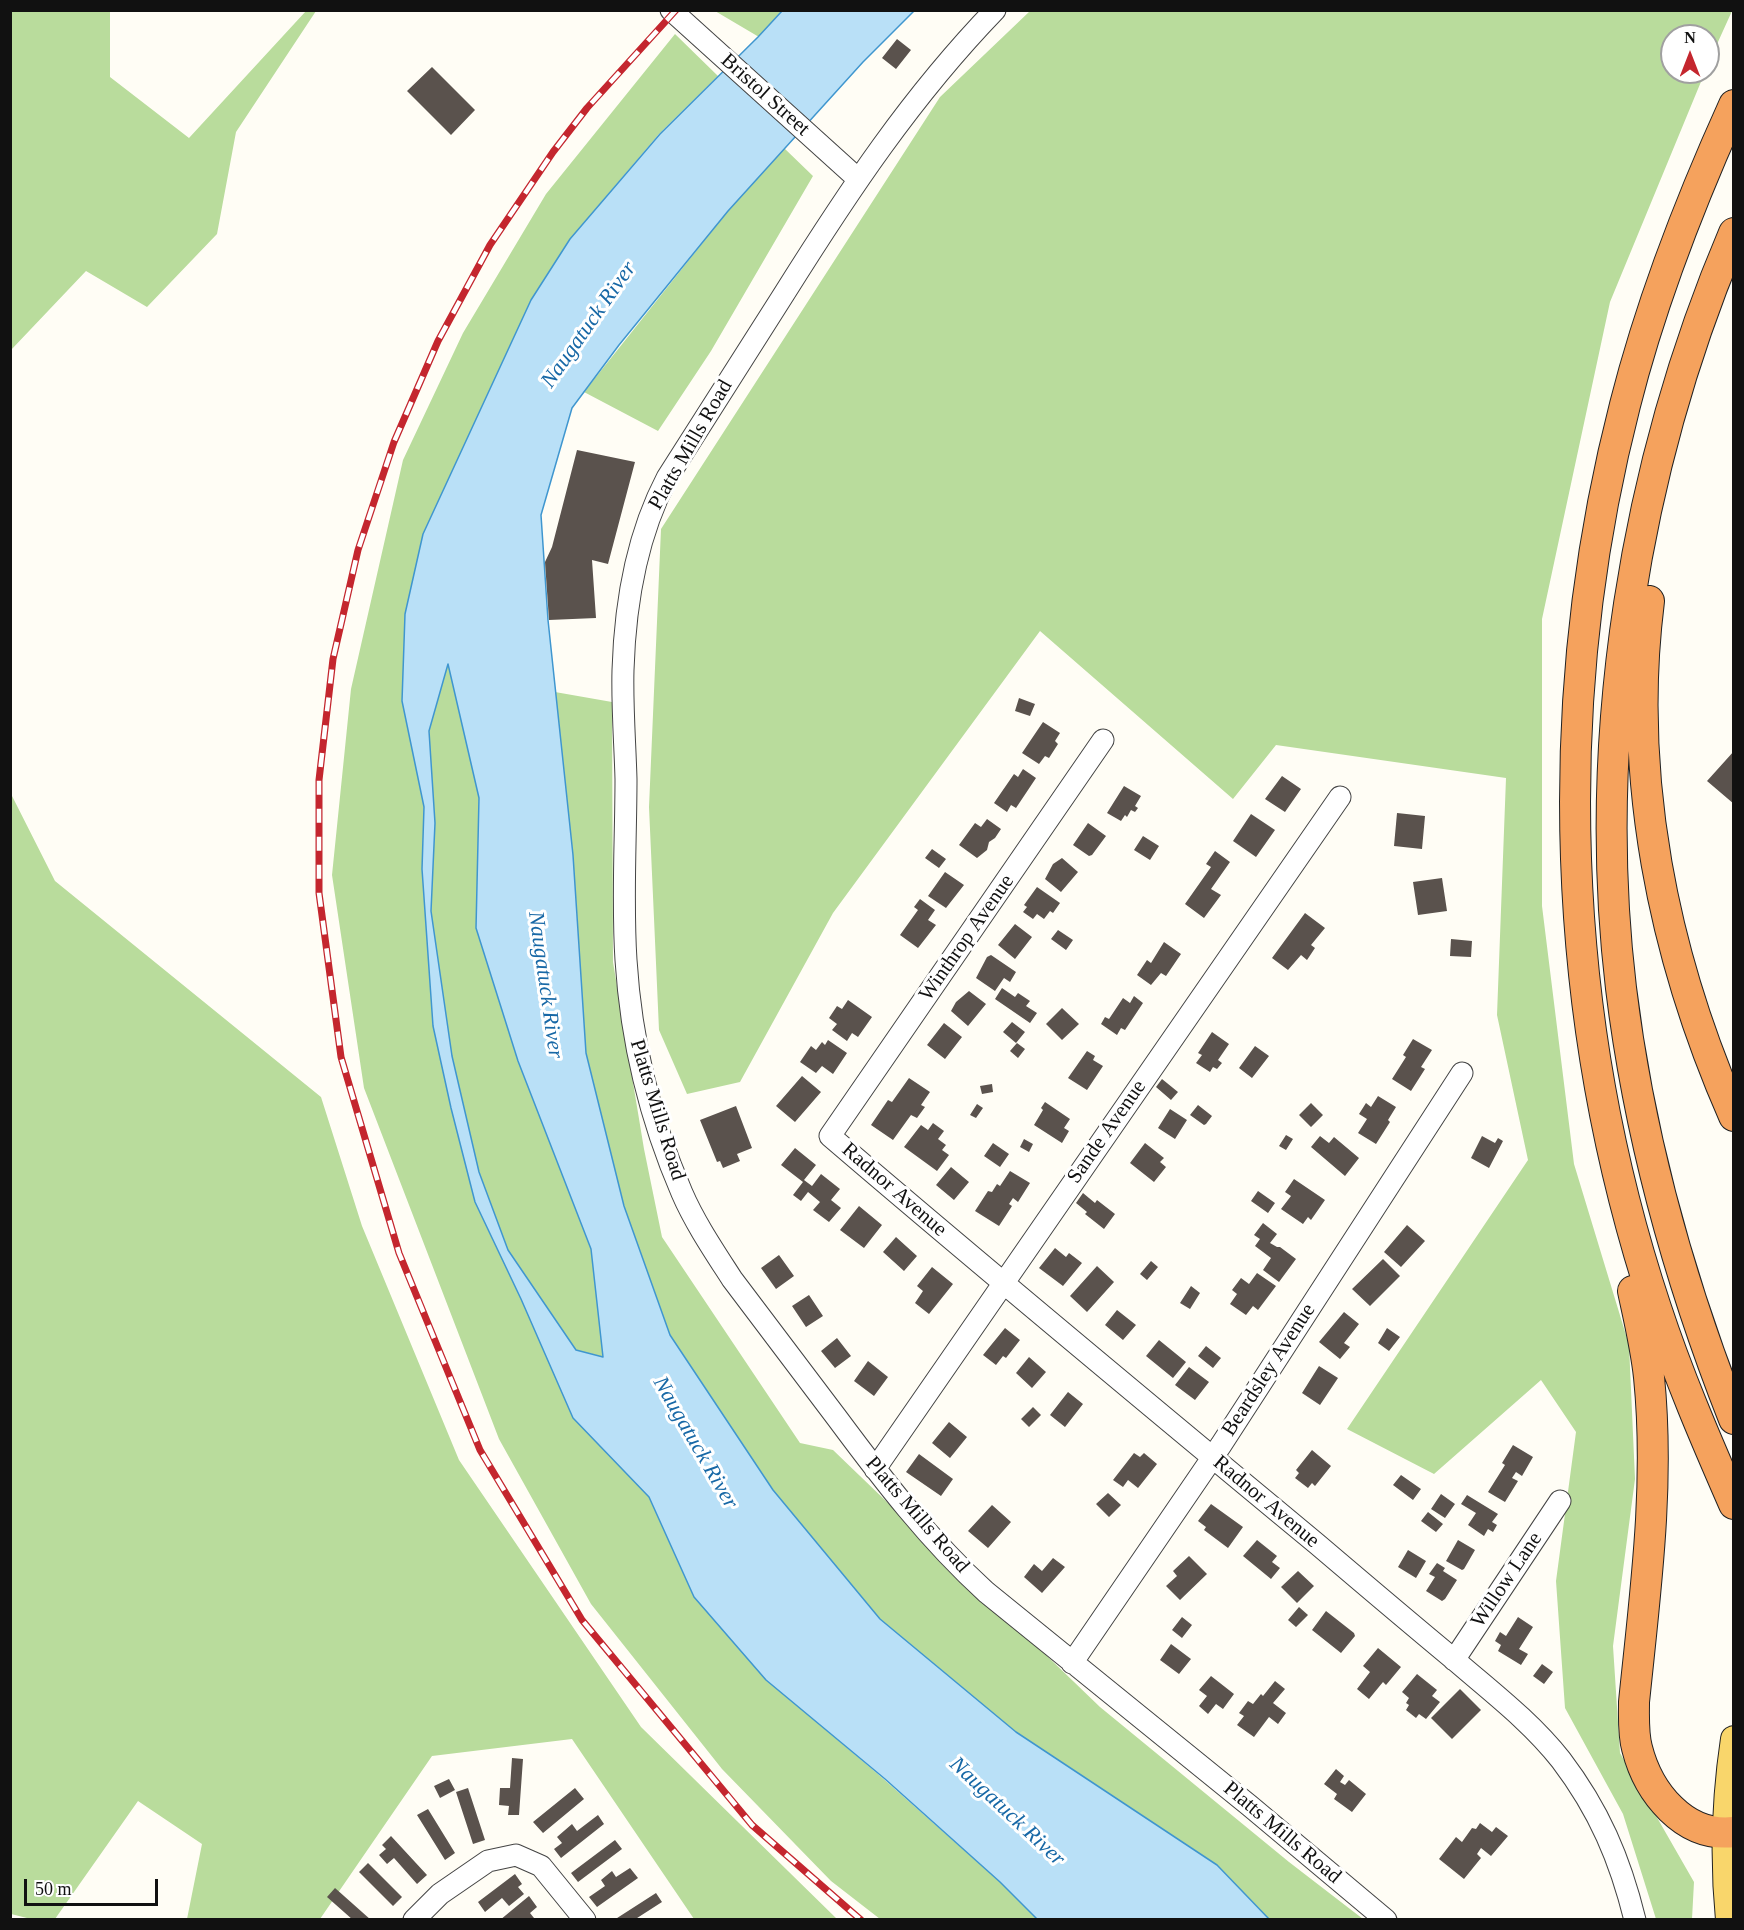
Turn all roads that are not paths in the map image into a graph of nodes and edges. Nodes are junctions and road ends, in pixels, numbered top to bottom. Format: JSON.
{"nodes":[{"id":1,"x":671,"y":10,"type":"edge"},
{"id":2,"x":995,"y":10,"type":"edge"},
{"id":3,"x":1734,"y":105,"type":"edge"},
{"id":4,"x":858,"y":179,"type":"junction"},
{"id":5,"x":1734,"y":233,"type":"edge"},
{"id":6,"x":1709,"y":294,"type":"junction"},
{"id":7,"x":1103,"y":740,"type":"dead end"},
{"id":8,"x":1340,"y":796,"type":"dead end"},
{"id":9,"x":1595,"y":1056,"type":"junction"},
{"id":10,"x":1462,"y":1073,"type":"dead end"},
{"id":11,"x":1734,"y":1116,"type":"edge"},
{"id":12,"x":830,"y":1136,"type":"joint"},
{"id":13,"x":1002,"y":1284,"type":"junction"},
{"id":14,"x":1734,"y":1419,"type":"edge"},
{"id":15,"x":1212,"y":1457,"type":"junction"},
{"id":16,"x":875,"y":1469,"type":"junction"},
{"id":17,"x":1560,"y":1501,"type":"dead end"},
{"id":18,"x":1734,"y":1504,"type":"edge"},
{"id":19,"x":1454,"y":1660,"type":"junction"},
{"id":20,"x":1072,"y":1663,"type":"junction"},
{"id":21,"x":1734,"y":1739,"type":"edge"},
{"id":22,"x":1729,"y":1832,"type":"edge"},
{"id":23,"x":414,"y":1920,"type":"edge"},
{"id":24,"x":585,"y":1920,"type":"edge"},
{"id":25,"x":1386,"y":1920,"type":"edge"},
{"id":26,"x":1635,"y":1920,"type":"edge"},
{"id":27,"x":1729,"y":1920,"type":"edge"}],
"edges":[{"from":1,"to":4,"type":"street","name":"Bristol Street"},
{"from":2,"to":4,"type":"street","name":"Platts Mills Road"},
{"from":3,"to":9,"type":"highway"},
{"from":4,"to":16,"type":"street","name":"Platts Mills Road"},
{"from":5,"to":6,"type":"highway"},
{"from":6,"to":11,"type":"highway"},
{"from":6,"to":14,"type":"highway"},
{"from":7,"to":12,"type":"street","name":"Winthrop Avenue"},
{"from":8,"to":13,"type":"street","name":"Sande Avenue"},
{"from":9,"to":18,"type":"highway"},
{"from":9,"to":22,"type":"highway"},
{"from":10,"to":15,"type":"street","name":"Beardsley Avenue"},
{"from":12,"to":13,"type":"street","name":"Radnor Avenue"},
{"from":13,"to":15,"type":"street","name":"Radnor Avenue"},
{"from":13,"to":16,"type":"street","name":"Sande Avenue"},
{"from":15,"to":19,"type":"street","name":"Radnor Avenue"},
{"from":15,"to":20,"type":"street","name":"Beardsley Avenue"},
{"from":16,"to":20,"type":"street","name":"Platts Mills Road"},
{"from":17,"to":19,"type":"street","name":"Willow Lane"},
{"from":19,"to":26,"type":"street","name":"Radnor Avenue"},
{"from":20,"to":25,"type":"street","name":"Platts Mills Road"},
{"from":21,"to":22,"type":"main road"},
{"from":22,"to":27,"type":"main road"},
{"from":23,"to":24,"type":"street"}]}
